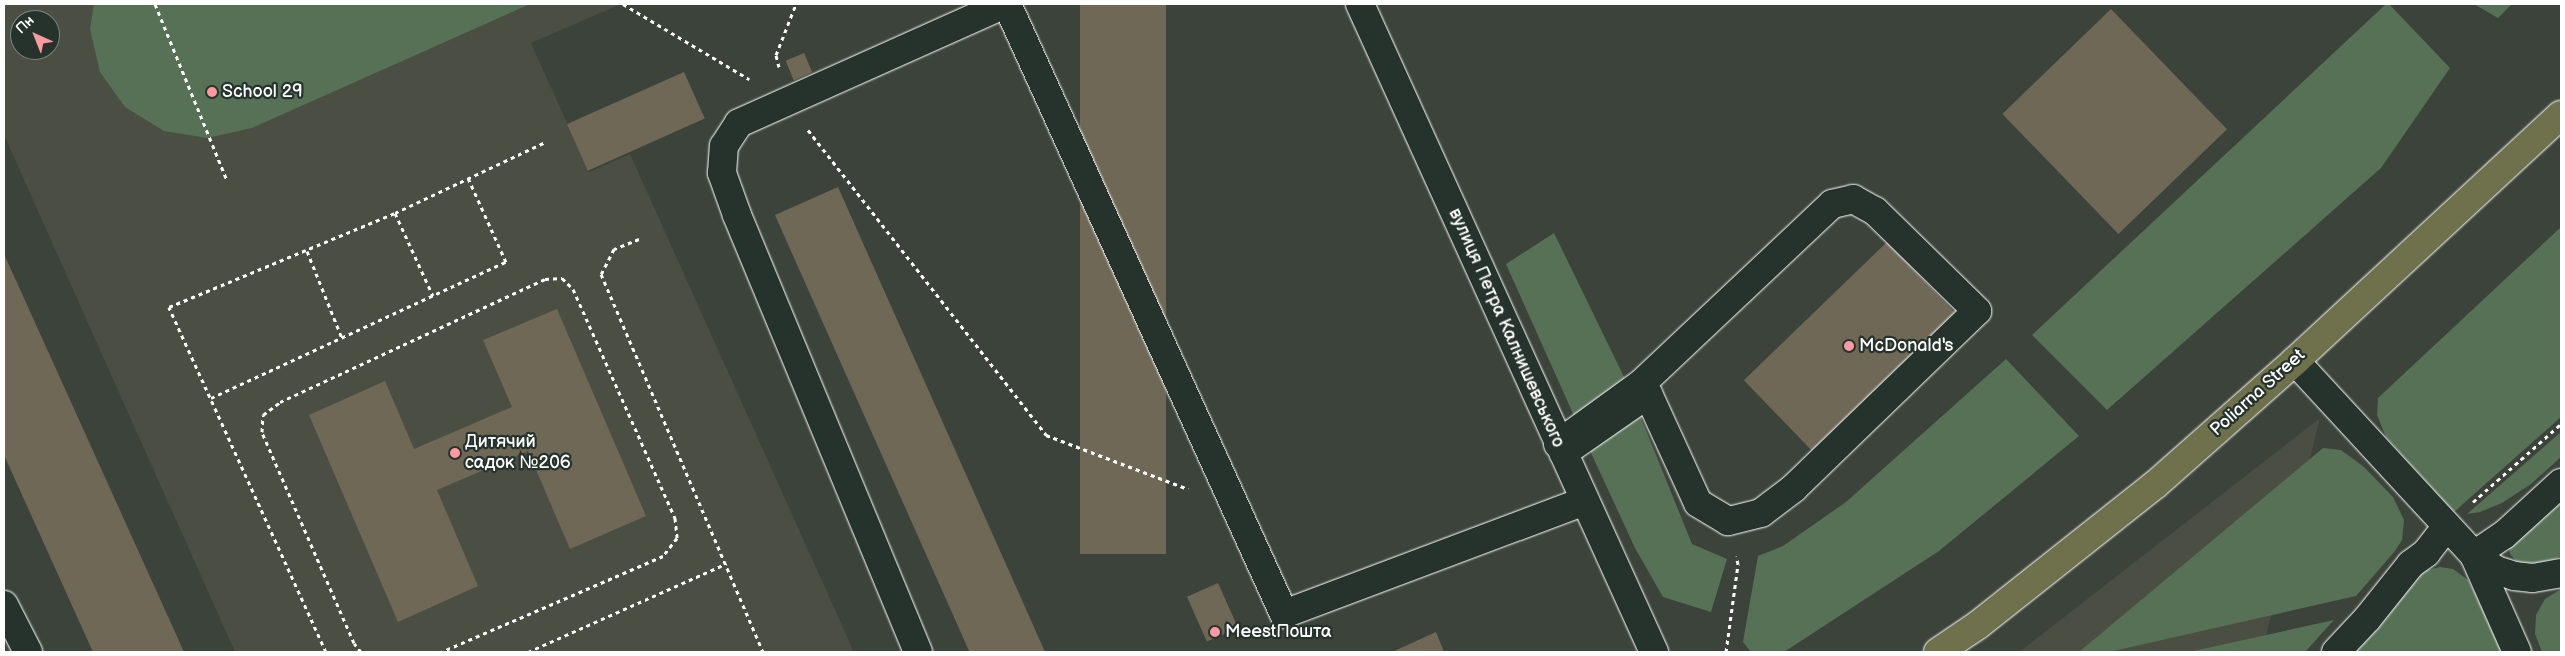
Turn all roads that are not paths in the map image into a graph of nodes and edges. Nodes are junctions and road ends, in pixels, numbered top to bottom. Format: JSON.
{"nodes":[{"id":1,"x":1006,"y":4,"type":"edge"},
{"id":2,"x":1360,"y":4,"type":"edge"},
{"id":3,"x":2561,"y":115,"type":"edge"},
{"id":4,"x":2296,"y":361,"type":"junction"},
{"id":5,"x":1560,"y":449,"type":"junction"},
{"id":6,"x":2561,"y":483,"type":"edge"},
{"id":7,"x":1584,"y":501,"type":"junction"},
{"id":8,"x":2447,"y":526,"type":"junction"},
{"id":9,"x":2474,"y":555,"type":"junction"},
{"id":10,"x":2561,"y":573,"type":"edge"},
{"id":11,"x":4,"y":605,"type":"edge"},
{"id":12,"x":28,"y":652,"type":"edge"},
{"id":13,"x":918,"y":652,"type":"edge"},
{"id":14,"x":1654,"y":652,"type":"edge"},
{"id":15,"x":1938,"y":652,"type":"edge"},
{"id":16,"x":2336,"y":652,"type":"edge"},
{"id":17,"x":2517,"y":652,"type":"edge"}],
"edges":[{"from":1,"to":7,"type":"street"},
{"from":1,"to":13,"type":"street"},
{"from":2,"to":5,"type":"street","name":"вулиця Петра Калнишевського"},
{"from":3,"to":4,"type":"main road","name":"Poliarna Street"},
{"from":4,"to":8,"type":"street"},
{"from":4,"to":15,"type":"main road","name":"Poliarna Street"},
{"from":5,"to":5,"type":"street"},
{"from":5,"to":7,"type":"street","name":"вулиця Петра Калнишевського"},
{"from":6,"to":9,"type":"street"},
{"from":7,"to":14,"type":"street","name":"вулиця Петра Калнишевського"},
{"from":8,"to":9,"type":"street"},
{"from":8,"to":16,"type":"street"},
{"from":9,"to":10,"type":"street"},
{"from":9,"to":17,"type":"street"},
{"from":11,"to":12,"type":"street"}]}
